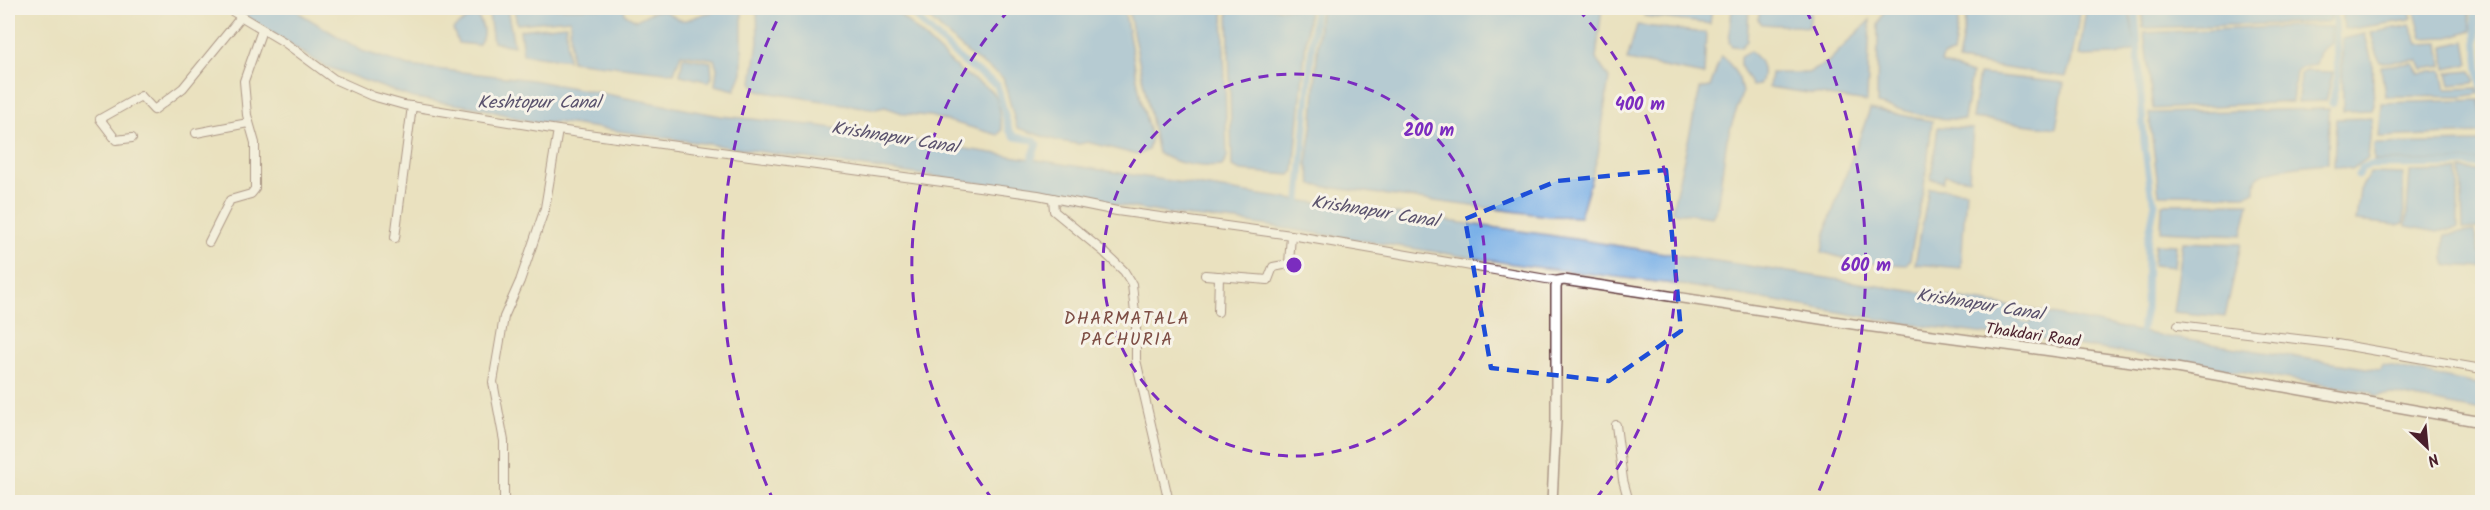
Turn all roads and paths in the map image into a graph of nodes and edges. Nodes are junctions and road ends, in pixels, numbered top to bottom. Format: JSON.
{"nodes":[{"id":1,"x":228,"y":8,"type":"edge"},
{"id":2,"x":241,"y":17,"type":"junction"},
{"id":3,"x":262,"y":30,"type":"junction"},
{"id":4,"x":411,"y":106,"type":"junction"},
{"id":5,"x":248,"y":123,"type":"junction"},
{"id":6,"x":558,"y":130,"type":"junction"},
{"id":7,"x":196,"y":133,"type":"dead end"},
{"id":8,"x":132,"y":138,"type":"dead end"},
{"id":9,"x":1053,"y":198,"type":"junction"},
{"id":10,"x":1291,"y":235,"type":"junction"},
{"id":11,"x":395,"y":238,"type":"dead end"},
{"id":12,"x":209,"y":242,"type":"dead end"},
{"id":13,"x":1205,"y":275,"type":"dead end"},
{"id":14,"x":1219,"y":276,"type":"junction"},
{"id":15,"x":1558,"y":281,"type":"junction"},
{"id":16,"x":1218,"y":312,"type":"dead end"},
{"id":17,"x":2178,"y":325,"type":"dead end"},
{"id":18,"x":2482,"y":369,"type":"edge"},
{"id":19,"x":2482,"y":422,"type":"edge"},
{"id":20,"x":1616,"y":425,"type":"dead end"},
{"id":21,"x":504,"y":502,"type":"edge"},
{"id":22,"x":1169,"y":502,"type":"edge"},
{"id":23,"x":1552,"y":502,"type":"edge"},
{"id":24,"x":1629,"y":502,"type":"edge"}],
"edges":[{"from":1,"to":2,"type":"street"},
{"from":2,"to":3,"type":"street"},
{"from":2,"to":8,"type":"street"},
{"from":3,"to":4,"type":"street"},
{"from":3,"to":5,"type":"street"},
{"from":4,"to":6,"type":"street"},
{"from":4,"to":11,"type":"street"},
{"from":5,"to":7,"type":"street"},
{"from":5,"to":12,"type":"street"},
{"from":6,"to":9,"type":"street"},
{"from":6,"to":21,"type":"street"},
{"from":9,"to":10,"type":"street"},
{"from":9,"to":22,"type":"street"},
{"from":10,"to":14,"type":"street"},
{"from":10,"to":15,"type":"street"},
{"from":13,"to":14,"type":"street"},
{"from":14,"to":16,"type":"street"},
{"from":15,"to":19,"type":"street","name":"Thakdari Road"},
{"from":15,"to":23,"type":"street"},
{"from":17,"to":18,"type":"street"},
{"from":20,"to":24,"type":"street"}]}
